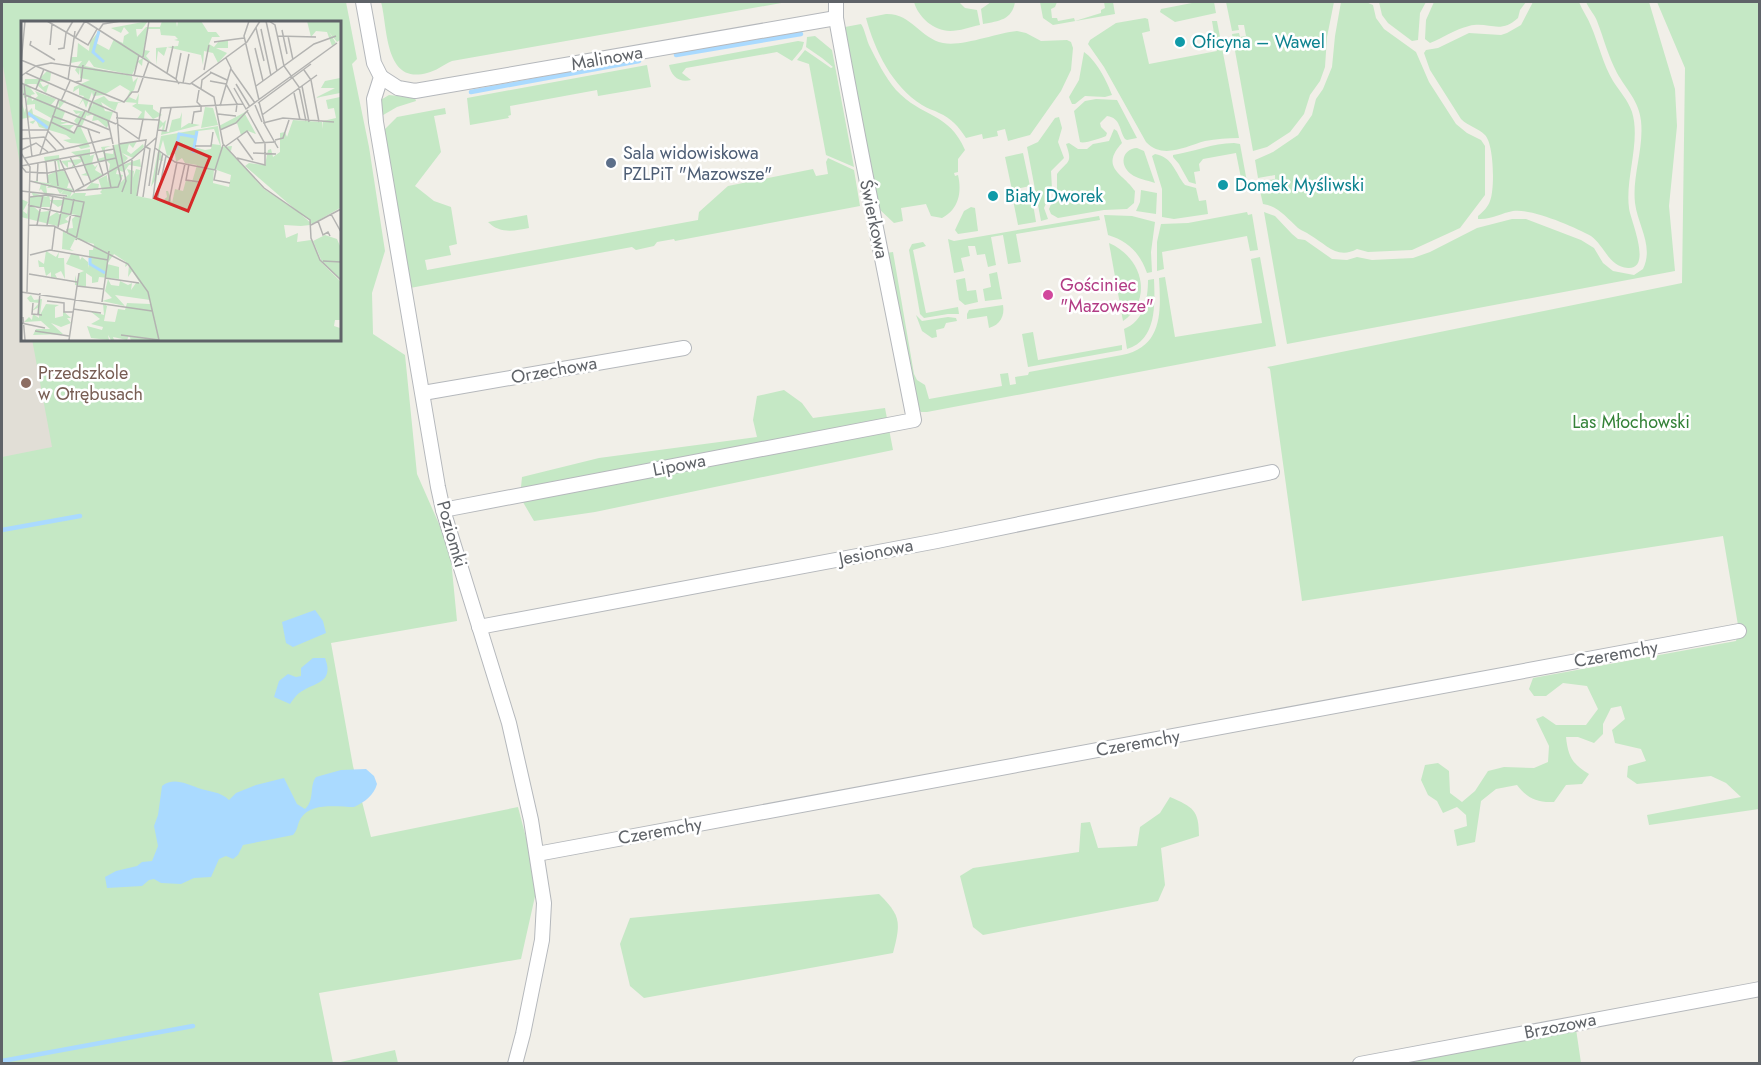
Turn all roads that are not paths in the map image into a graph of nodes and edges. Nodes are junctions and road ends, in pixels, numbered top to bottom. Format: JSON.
{"nodes":[{"id":1,"x":363,"y":2,"type":"edge"},
{"id":2,"x":836,"y":2,"type":"edge"},
{"id":3,"x":836,"y":18,"type":"junction"},
{"id":4,"x":381,"y":77,"type":"junction"},
{"id":5,"x":684,"y":348,"type":"dead end"},
{"id":6,"x":423,"y":393,"type":"junction"},
{"id":7,"x":914,"y":420,"type":"joint"},
{"id":8,"x":1272,"y":472,"type":"dead end"},
{"id":9,"x":443,"y":510,"type":"junction"},
{"id":10,"x":479,"y":627,"type":"junction"},
{"id":11,"x":1739,"y":631,"type":"dead end"},
{"id":12,"x":537,"y":854,"type":"junction"},
{"id":13,"x":1760,"y":989,"type":"edge"},
{"id":14,"x":514,"y":1064,"type":"edge"},
{"id":15,"x":1360,"y":1064,"type":"edge"}],
"edges":[{"from":1,"to":4,"type":"street"},
{"from":2,"to":3,"type":"street","name":"Świerkowa"},
{"from":3,"to":4,"type":"street","name":"Malinowa"},
{"from":3,"to":7,"type":"street","name":"Świerkowa"},
{"from":4,"to":6,"type":"street","name":"Poziomki"},
{"from":5,"to":6,"type":"street","name":"Orzechowa"},
{"from":6,"to":9,"type":"street","name":"Poziomki"},
{"from":7,"to":9,"type":"street","name":"Lipowa"},
{"from":8,"to":10,"type":"street","name":"Jesionowa"},
{"from":9,"to":10,"type":"street","name":"Poziomki"},
{"from":10,"to":12,"type":"street","name":"Poziomki"},
{"from":11,"to":12,"type":"street","name":"Czeremchy"},
{"from":12,"to":14,"type":"street","name":"Poziomki"},
{"from":13,"to":15,"type":"street","name":"Brzozowa"}]}
